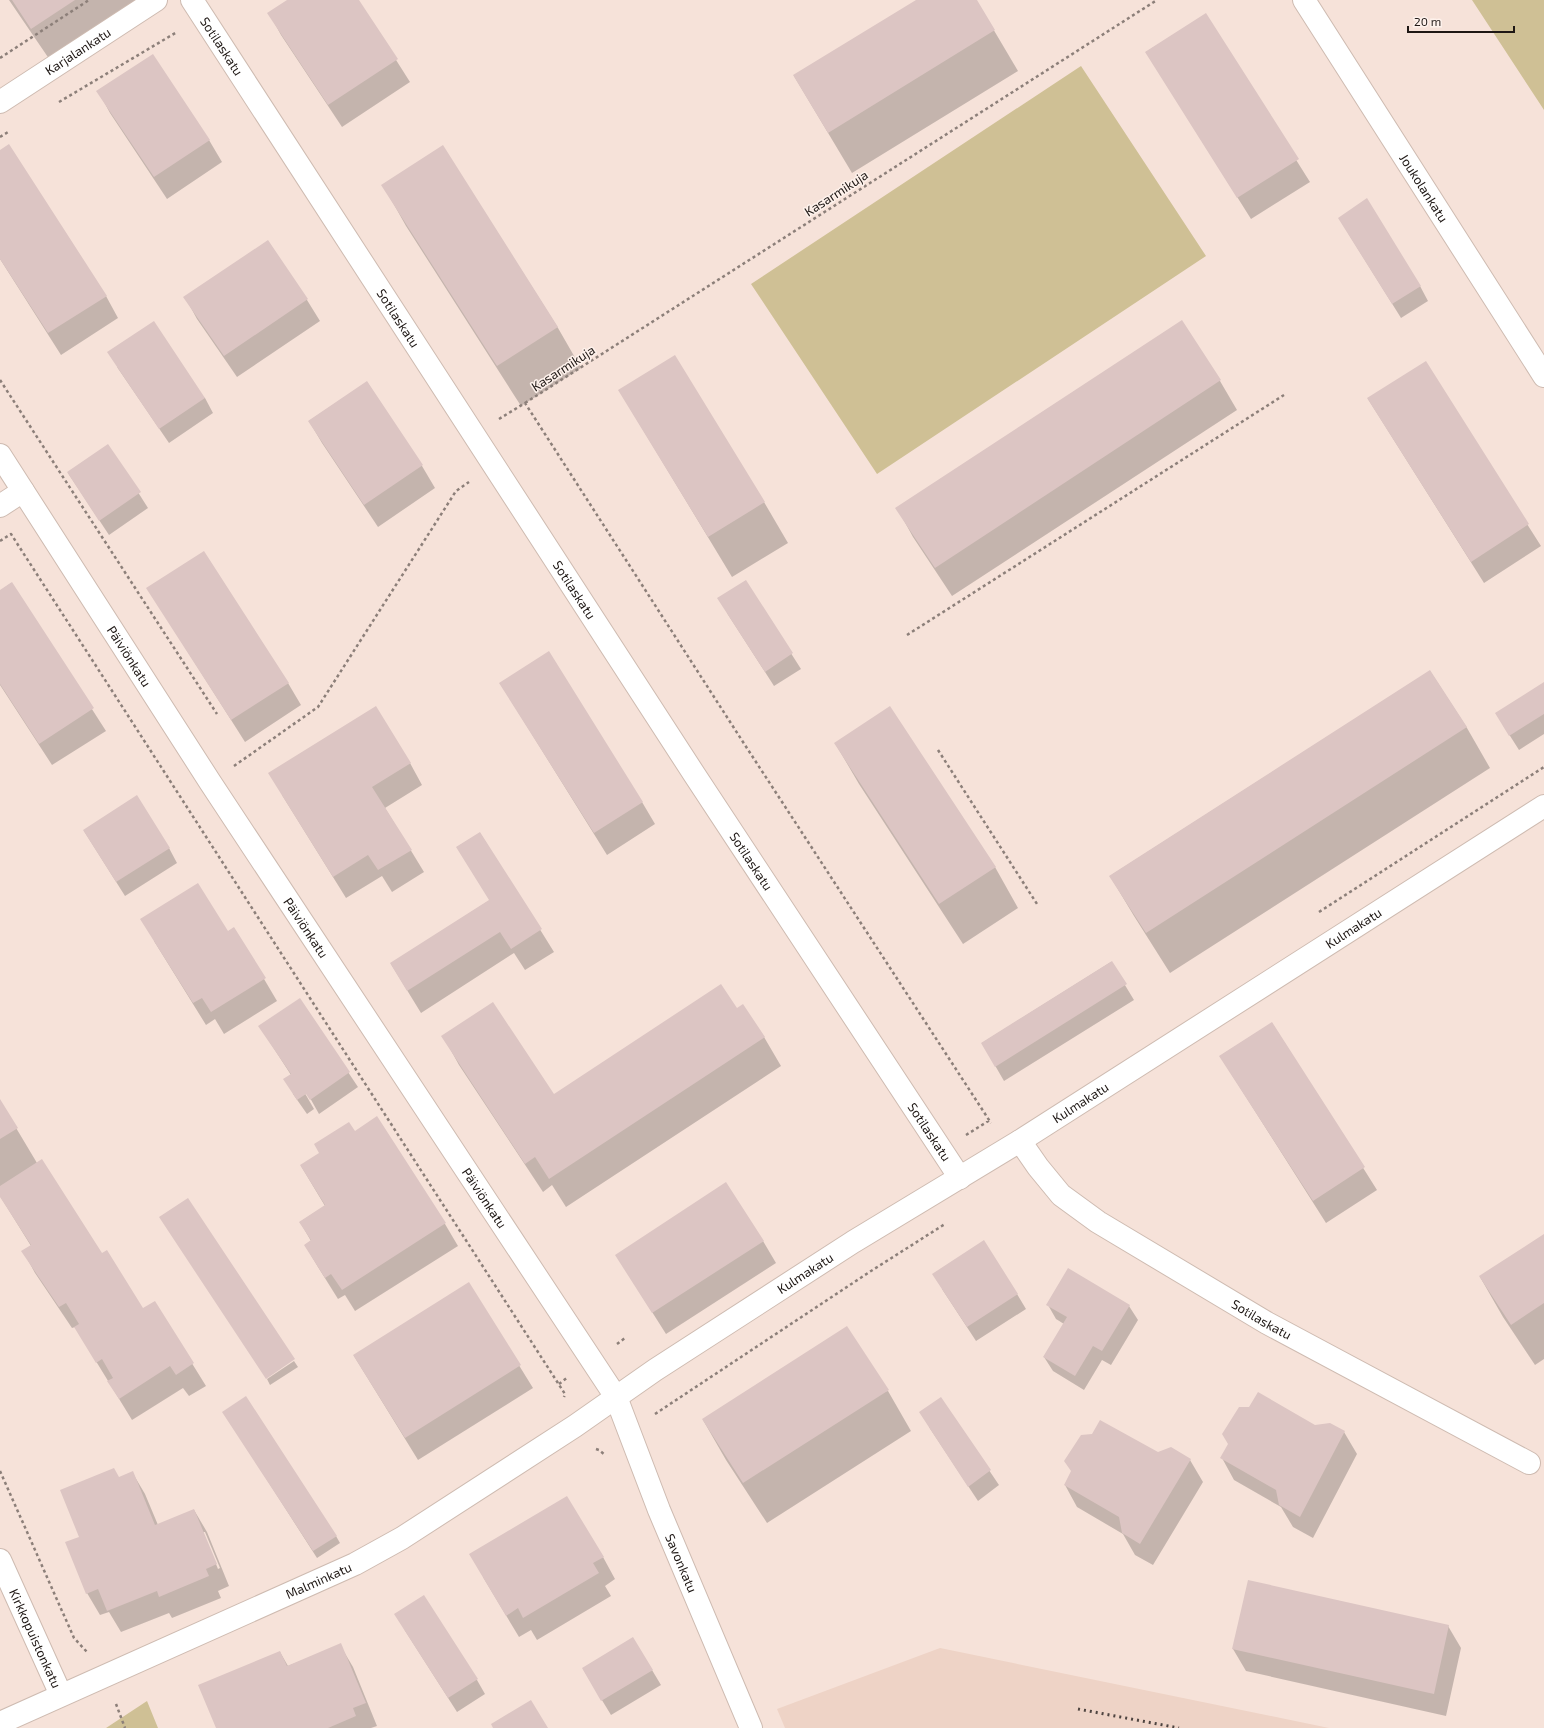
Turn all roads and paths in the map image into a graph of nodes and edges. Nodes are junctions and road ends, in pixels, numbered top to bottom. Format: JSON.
{"nodes":[{"id":1,"x":88,"y":0,"type":"edge"},
{"id":2,"x":156,"y":0,"type":"edge"},
{"id":3,"x":1157,"y":0,"type":"edge"},
{"id":4,"x":1304,"y":0,"type":"edge"},
{"id":5,"x":197,"y":8,"type":"edge"},
{"id":6,"x":0,"y":58,"type":"edge"},
{"id":7,"x":0,"y":102,"type":"edge"},
{"id":8,"x":53,"y":105,"type":"dead end"},
{"id":9,"x":13,"y":129,"type":"dead end"},
{"id":10,"x":0,"y":137,"type":"edge"},
{"id":11,"x":1544,"y":376,"type":"edge"},
{"id":12,"x":0,"y":380,"type":"edge"},
{"id":13,"x":1284,"y":395,"type":"dead end"},
{"id":14,"x":525,"y":403,"type":"junction"},
{"id":15,"x":495,"y":421,"type":"dead end"},
{"id":16,"x":0,"y":455,"type":"edge"},
{"id":17,"x":495,"y":466,"type":"junction"},
{"id":18,"x":23,"y":491,"type":"junction"},
{"id":19,"x":0,"y":506,"type":"edge"},
{"id":20,"x":0,"y":541,"type":"edge"},
{"id":21,"x":907,"y":635,"type":"dead end"},
{"id":22,"x":217,"y":714,"type":"dead end"},
{"id":23,"x":938,"y":750,"type":"dead end"},
{"id":24,"x":245,"y":759,"type":"dead end"},
{"id":25,"x":1544,"y":767,"type":"edge"},
{"id":26,"x":1544,"y":806,"type":"edge"},
{"id":27,"x":1037,"y":904,"type":"dead end"},
{"id":28,"x":1316,"y":913,"type":"dead end"},
{"id":29,"x":990,"y":1120,"type":"junction"},
{"id":30,"x":993,"y":1125,"type":"dead end"},
{"id":31,"x":968,"y":1133,"type":"dead end"},
{"id":32,"x":1020,"y":1141,"type":"junction"},
{"id":33,"x":960,"y":1178,"type":"junction"},
{"id":34,"x":951,"y":1220,"type":"dead end"},
{"id":35,"x":616,"y":1397,"type":"junction"},
{"id":36,"x":564,"y":1400,"type":"dead end"},
{"id":37,"x":655,"y":1414,"type":"dead end"},
{"id":38,"x":594,"y":1449,"type":"dead end"},
{"id":39,"x":608,"y":1458,"type":"dead end"},
{"id":40,"x":1529,"y":1463,"type":"dead end"},
{"id":41,"x":0,"y":1471,"type":"edge"},
{"id":42,"x":0,"y":1560,"type":"edge"},
{"id":43,"x":88,"y":1653,"type":"dead end"},
{"id":44,"x":61,"y":1695,"type":"junction"},
{"id":45,"x":115,"y":1701,"type":"dead end"},
{"id":46,"x":0,"y":1723,"type":"edge"},
{"id":47,"x":125,"y":1728,"type":"edge"},
{"id":48,"x":751,"y":1728,"type":"edge"}],
"edges":[{"from":1,"to":6,"type":"path"},
{"from":2,"to":7,"type":"street","name":"Karjalankatu"},
{"from":3,"to":14,"type":"path","name":"Kasarmikuja"},
{"from":4,"to":11,"type":"street","name":"Joukolankatu"},
{"from":5,"to":8,"type":"path"},
{"from":5,"to":17,"type":"street","name":"Sotilaskatu"},
{"from":9,"to":10,"type":"path"},
{"from":12,"to":22,"type":"path"},
{"from":13,"to":21,"type":"path"},
{"from":14,"to":15,"type":"path","name":"Kasarmikuja"},
{"from":14,"to":29,"type":"path"},
{"from":16,"to":18,"type":"street","name":"Päiviönkatu"},
{"from":17,"to":24,"type":"path"},
{"from":17,"to":33,"type":"street","name":"Sotilaskatu"},
{"from":18,"to":19,"type":"street"},
{"from":18,"to":35,"type":"street","name":"Päiviönkatu"},
{"from":20,"to":36,"type":"path"},
{"from":23,"to":27,"type":"path"},
{"from":25,"to":28,"type":"path"},
{"from":26,"to":32,"type":"street","name":"Kulmakatu"},
{"from":29,"to":30,"type":"path"},
{"from":29,"to":31,"type":"path"},
{"from":32,"to":33,"type":"street","name":"Kulmakatu"},
{"from":32,"to":40,"type":"street","name":"Sotilaskatu"},
{"from":33,"to":35,"type":"street","name":"Kulmakatu"},
{"from":34,"to":37,"type":"path"},
{"from":35,"to":44,"type":"street","name":"Malminkatu"},
{"from":35,"to":48,"type":"street","name":"Savonkatu"},
{"from":38,"to":39,"type":"path"},
{"from":41,"to":43,"type":"path"},
{"from":42,"to":44,"type":"street","name":"Kirkkopuistonkatu"},
{"from":44,"to":46,"type":"street","name":"Malminkatu"},
{"from":45,"to":47,"type":"path"}]}
